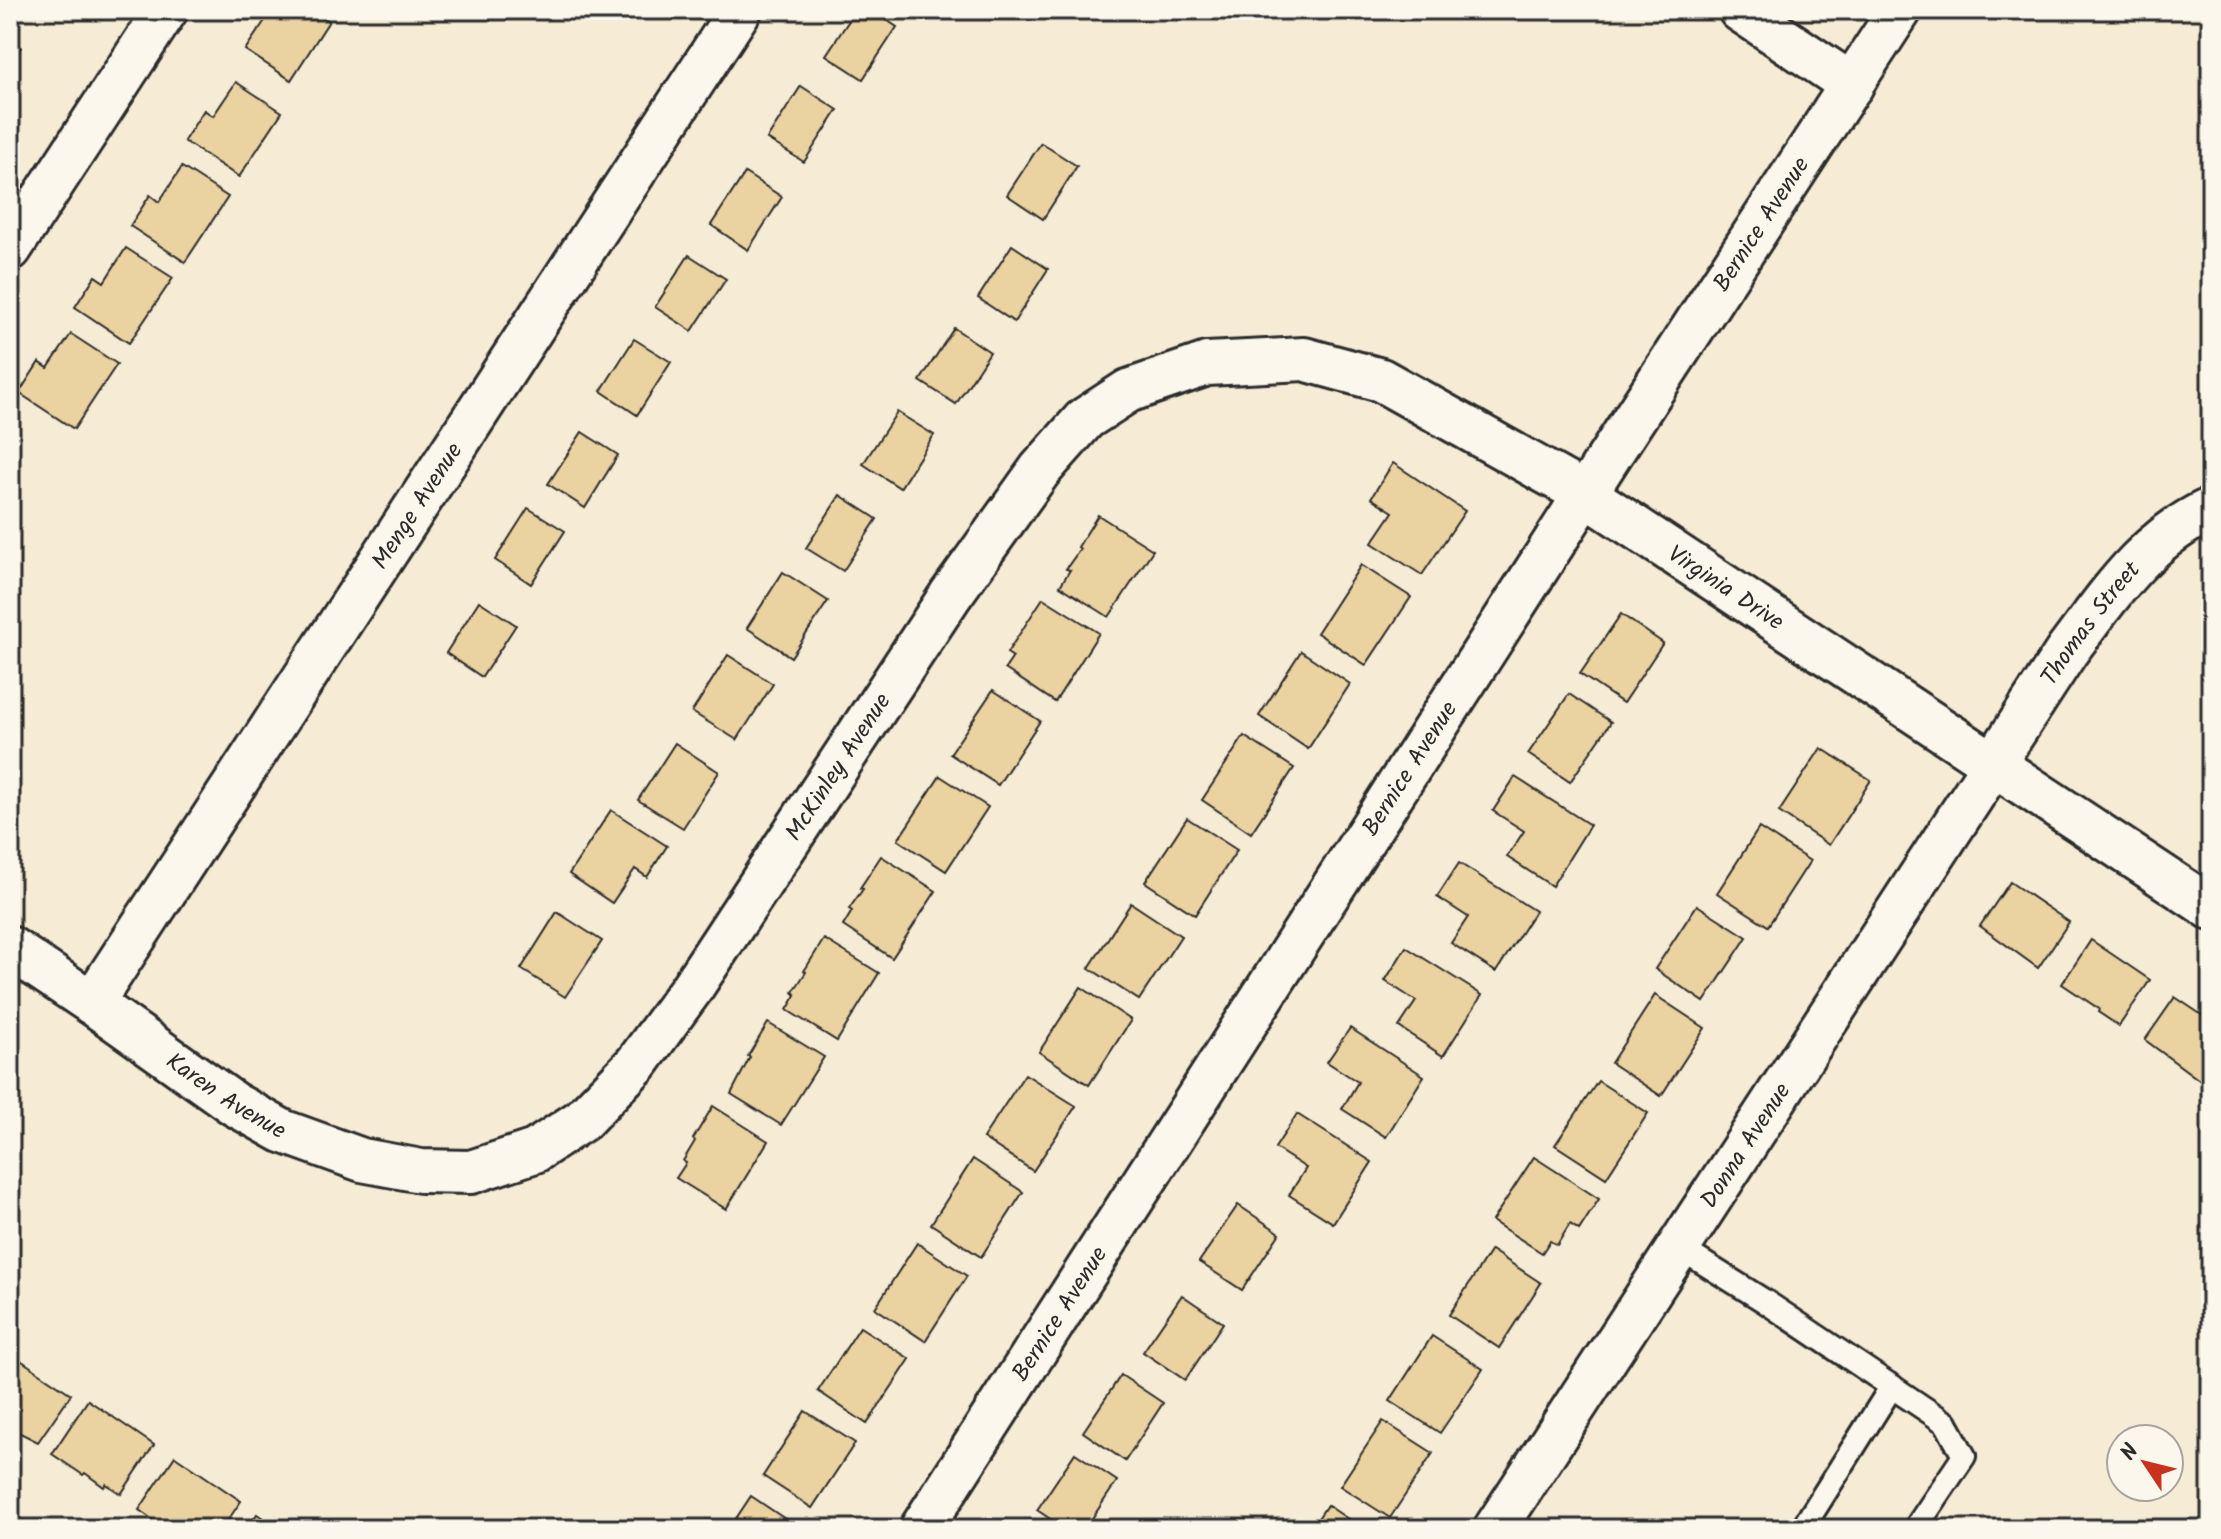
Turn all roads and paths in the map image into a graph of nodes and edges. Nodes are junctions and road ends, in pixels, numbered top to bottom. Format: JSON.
{"nodes":[{"id":1,"x":166,"y":10,"type":"edge"},
{"id":2,"x":740,"y":10,"type":"edge"},
{"id":3,"x":1740,"y":10,"type":"edge"},
{"id":4,"x":1900,"y":10,"type":"edge"},
{"id":5,"x":1852,"y":85,"type":"junction"},
{"id":6,"x":10,"y":249,"type":"edge"},
{"id":7,"x":1207,"y":364,"type":"joint"},
{"id":8,"x":1585,"y":494,"type":"junction"},
{"id":9,"x":2211,"y":509,"type":"edge"},
{"id":10,"x":1993,"y":762,"type":"junction"},
{"id":11,"x":2211,"y":908,"type":"edge"},
{"id":12,"x":10,"y":948,"type":"edge"},
{"id":13,"x":92,"y":1003,"type":"junction"},
{"id":14,"x":471,"y":1172,"type":"joint"},
{"id":15,"x":1678,"y":1247,"type":"junction"},
{"id":16,"x":1892,"y":1386,"type":"junction"},
{"id":17,"x":921,"y":1529,"type":"edge"},
{"id":18,"x":1495,"y":1529,"type":"edge"},
{"id":19,"x":1802,"y":1529,"type":"edge"},
{"id":20,"x":1915,"y":1529,"type":"edge"}],
"edges":[{"from":1,"to":6,"type":"street"},
{"from":2,"to":13,"type":"street","name":"Menge Avenue"},
{"from":3,"to":5,"type":"street"},
{"from":4,"to":5,"type":"street","name":"Bernice Avenue"},
{"from":5,"to":8,"type":"street","name":"Bernice Avenue"},
{"from":7,"to":8,"type":"street","name":"Virginia Drive"},
{"from":7,"to":14,"type":"street","name":"McKinley Avenue"},
{"from":8,"to":10,"type":"street","name":"Virginia Drive"},
{"from":8,"to":17,"type":"street","name":"Bernice Avenue"},
{"from":9,"to":10,"type":"street","name":"Thomas Street"},
{"from":10,"to":11,"type":"street","name":"Virginia Drive"},
{"from":10,"to":15,"type":"street","name":"Donna Avenue"},
{"from":12,"to":13,"type":"street","name":"Karen Avenue"},
{"from":13,"to":14,"type":"street","name":"Karen Avenue"},
{"from":15,"to":16,"type":"lane"},
{"from":15,"to":18,"type":"street","name":"Donna Avenue"},
{"from":16,"to":19,"type":"lane"},
{"from":16,"to":20,"type":"lane"}]}
